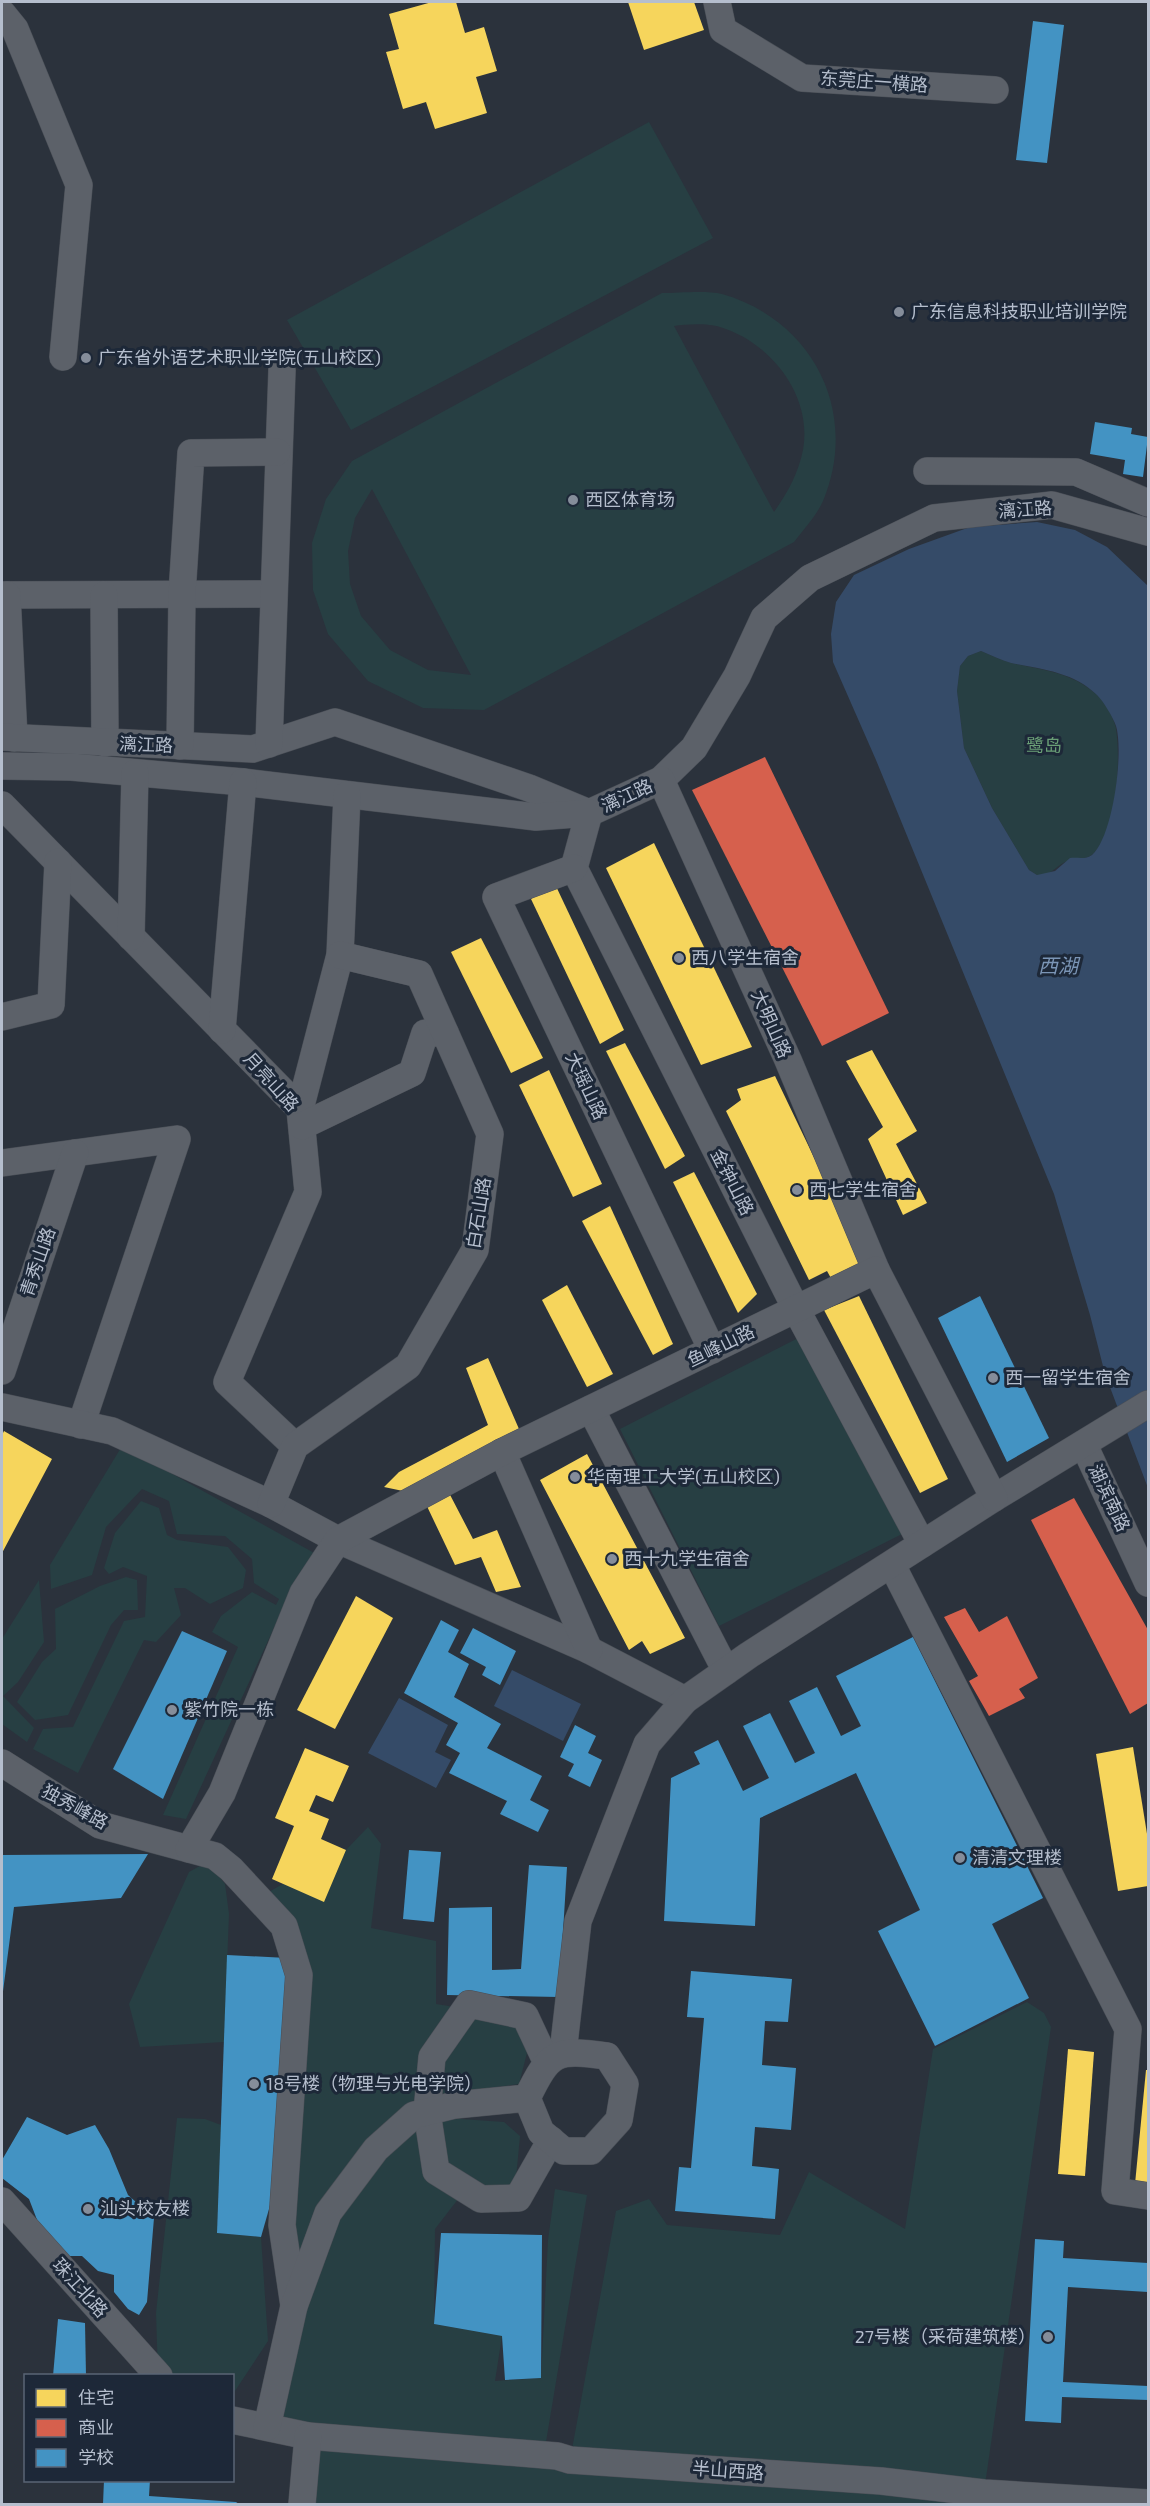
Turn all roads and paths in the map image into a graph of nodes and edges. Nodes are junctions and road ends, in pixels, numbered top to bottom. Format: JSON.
{"nodes":[{"id":1,"x":717,"y":2,"type":"edge"},
{"id":2,"x":2,"y":13,"type":"edge"},
{"id":3,"x":995,"y":90,"type":"dead end"},
{"id":4,"x":63,"y":357,"type":"dead end"},
{"id":5,"x":282,"y":370,"type":"dead end"},
{"id":6,"x":277,"y":452,"type":"junction"},
{"id":7,"x":927,"y":471,"type":"dead end"},
{"id":8,"x":1149,"y":503,"type":"edge"},
{"id":9,"x":1149,"y":532,"type":"edge"},
{"id":10,"x":182,"y":594,"type":"junction"},
{"id":11,"x":273,"y":594,"type":"junction"},
{"id":12,"x":4,"y":595,"type":"edge"},
{"id":13,"x":104,"y":595,"type":"junction"},
{"id":14,"x":8,"y":737,"type":"edge"},
{"id":15,"x":105,"y":743,"type":"junction"},
{"id":16,"x":269,"y":744,"type":"junction"},
{"id":17,"x":180,"y":746,"type":"junction"},
{"id":18,"x":2,"y":766,"type":"edge"},
{"id":19,"x":135,"y":773,"type":"junction"},
{"id":20,"x":661,"y":780,"type":"junction"},
{"id":21,"x":243,"y":782,"type":"junction"},
{"id":22,"x":347,"y":795,"type":"junction"},
{"id":23,"x":2,"y":805,"type":"edge"},
{"id":24,"x":589,"y":813,"type":"junction"},
{"id":25,"x":58,"y":862,"type":"junction"},
{"id":26,"x":574,"y":868,"type":"junction"},
{"id":27,"x":131,"y":937,"type":"junction"},
{"id":28,"x":340,"y":956,"type":"junction"},
{"id":29,"x":2,"y":1017,"type":"edge"},
{"id":30,"x":222,"y":1030,"type":"junction"},
{"id":31,"x":445,"y":1033,"type":"junction"},
{"id":32,"x":301,"y":1118,"type":"junction"},
{"id":33,"x":75,"y":1153,"type":"junction"},
{"id":34,"x":2,"y":1163,"type":"edge"},
{"id":35,"x":876,"y":1270,"type":"junction"},
{"id":36,"x":796,"y":1309,"type":"junction"},
{"id":37,"x":712,"y":1350,"type":"junction"},
{"id":38,"x":2,"y":1371,"type":"edge"},
{"id":39,"x":1149,"y":1404,"type":"edge"},
{"id":40,"x":2,"y":1407,"type":"edge"},
{"id":41,"x":591,"y":1409,"type":"junction"},
{"id":42,"x":81,"y":1425,"type":"junction"},
{"id":43,"x":1084,"y":1444,"type":"junction"},
{"id":44,"x":295,"y":1446,"type":"junction"},
{"id":45,"x":502,"y":1452,"type":"junction"},
{"id":46,"x":994,"y":1498,"type":"junction"},
{"id":47,"x":272,"y":1504,"type":"junction"},
{"id":48,"x":338,"y":1540,"type":"junction"},
{"id":49,"x":922,"y":1544,"type":"junction"},
{"id":50,"x":892,"y":1565,"type":"junction"},
{"id":51,"x":1149,"y":1583,"type":"edge"},
{"id":52,"x":589,"y":1650,"type":"junction"},
{"id":53,"x":726,"y":1671,"type":"junction"},
{"id":54,"x":685,"y":1700,"type":"junction"},
{"id":55,"x":2,"y":1763,"type":"edge"},
{"id":56,"x":189,"y":1849,"type":"junction"},
{"id":57,"x":555,"y":2058,"type":"junction"},
{"id":58,"x":527,"y":2098,"type":"junction"},
{"id":59,"x":427,"y":2112,"type":"junction"},
{"id":60,"x":551,"y":2140,"type":"junction"},
{"id":61,"x":1149,"y":2196,"type":"edge"},
{"id":62,"x":2,"y":2201,"type":"edge"},
{"id":63,"x":294,"y":2306,"type":"junction"},
{"id":64,"x":157,"y":2374,"type":"edge"},
{"id":65,"x":234,"y":2420,"type":"edge"},
{"id":66,"x":267,"y":2427,"type":"junction"},
{"id":67,"x":308,"y":2436,"type":"junction"},
{"id":68,"x":1149,"y":2503,"type":"edge"},
{"id":69,"x":302,"y":2505,"type":"edge"}],
"edges":[{"from":1,"to":3,"type":"street","name":"东莞庄一横路"},
{"from":2,"to":4,"type":"street"},
{"from":5,"to":6,"type":"street"},
{"from":6,"to":10,"type":"street"},
{"from":6,"to":11,"type":"street"},
{"from":7,"to":8,"type":"street"},
{"from":9,"to":20,"type":"street","name":"漓江路"},
{"from":10,"to":11,"type":"street"},
{"from":10,"to":13,"type":"street"},
{"from":10,"to":17,"type":"street"},
{"from":11,"to":16,"type":"street"},
{"from":12,"to":13,"type":"street"},
{"from":12,"to":14,"type":"street"},
{"from":13,"to":15,"type":"street"},
{"from":14,"to":15,"type":"street","name":"漓江路"},
{"from":15,"to":17,"type":"street","name":"漓江路"},
{"from":16,"to":17,"type":"street","name":"漓江路"},
{"from":16,"to":24,"type":"street","name":"漓江路"},
{"from":18,"to":19,"type":"street"},
{"from":19,"to":21,"type":"street"},
{"from":19,"to":27,"type":"street"},
{"from":20,"to":24,"type":"street","name":"漓江路"},
{"from":20,"to":35,"type":"street","name":"大明山路"},
{"from":21,"to":22,"type":"street"},
{"from":21,"to":30,"type":"street"},
{"from":22,"to":24,"type":"street"},
{"from":22,"to":28,"type":"street"},
{"from":23,"to":25,"type":"street","name":"月亮山路"},
{"from":24,"to":26,"type":"street"},
{"from":25,"to":27,"type":"street","name":"月亮山路"},
{"from":25,"to":29,"type":"street"},
{"from":26,"to":36,"type":"street","name":"金钟山路"},
{"from":26,"to":37,"type":"street","name":"大瑶山路"},
{"from":27,"to":30,"type":"street","name":"月亮山路"},
{"from":28,"to":31,"type":"street","name":"白石山路"},
{"from":28,"to":32,"type":"street"},
{"from":30,"to":32,"type":"street","name":"月亮山路"},
{"from":31,"to":32,"type":"street"},
{"from":31,"to":44,"type":"street","name":"白石山路"},
{"from":32,"to":44,"type":"street","name":"月亮山路"},
{"from":33,"to":34,"type":"street"},
{"from":33,"to":38,"type":"street","name":"青秀山路"},
{"from":33,"to":42,"type":"street"},
{"from":35,"to":36,"type":"street","name":"鱼峰山路"},
{"from":35,"to":46,"type":"street"},
{"from":36,"to":37,"type":"street","name":"鱼峰山路"},
{"from":36,"to":49,"type":"street","name":"金钟山路"},
{"from":37,"to":41,"type":"street","name":"鱼峰山路"},
{"from":39,"to":43,"type":"street"},
{"from":40,"to":42,"type":"street"},
{"from":41,"to":45,"type":"street","name":"鱼峰山路"},
{"from":41,"to":53,"type":"street"},
{"from":42,"to":47,"type":"street"},
{"from":43,"to":46,"type":"street"},
{"from":43,"to":51,"type":"street","name":"湖滨南路"},
{"from":44,"to":47,"type":"street"},
{"from":45,"to":48,"type":"street","name":"鱼峰山路"},
{"from":45,"to":52,"type":"street"},
{"from":46,"to":49,"type":"street"},
{"from":47,"to":48,"type":"street"},
{"from":48,"to":52,"type":"street"},
{"from":48,"to":56,"type":"street"},
{"from":49,"to":50,"type":"street"},
{"from":50,"to":53,"type":"street"},
{"from":50,"to":61,"type":"street"},
{"from":52,"to":54,"type":"street"},
{"from":53,"to":54,"type":"street"},
{"from":54,"to":57,"type":"street"},
{"from":55,"to":56,"type":"street","name":"独秀峰路"},
{"from":56,"to":63,"type":"street","name":"独秀峰路"},
{"from":57,"to":58,"type":"street"},
{"from":57,"to":59,"type":"street"},
{"from":57,"to":60,"type":"street"},
{"from":58,"to":59,"type":"street"},
{"from":58,"to":60,"type":"street"},
{"from":59,"to":60,"type":"street"},
{"from":59,"to":63,"type":"street"},
{"from":62,"to":64,"type":"street","name":"珠江北路"},
{"from":63,"to":66,"type":"street"},
{"from":65,"to":66,"type":"street"},
{"from":66,"to":67,"type":"street"},
{"from":67,"to":68,"type":"street","name":"半山西路"},
{"from":67,"to":69,"type":"street"}]}
